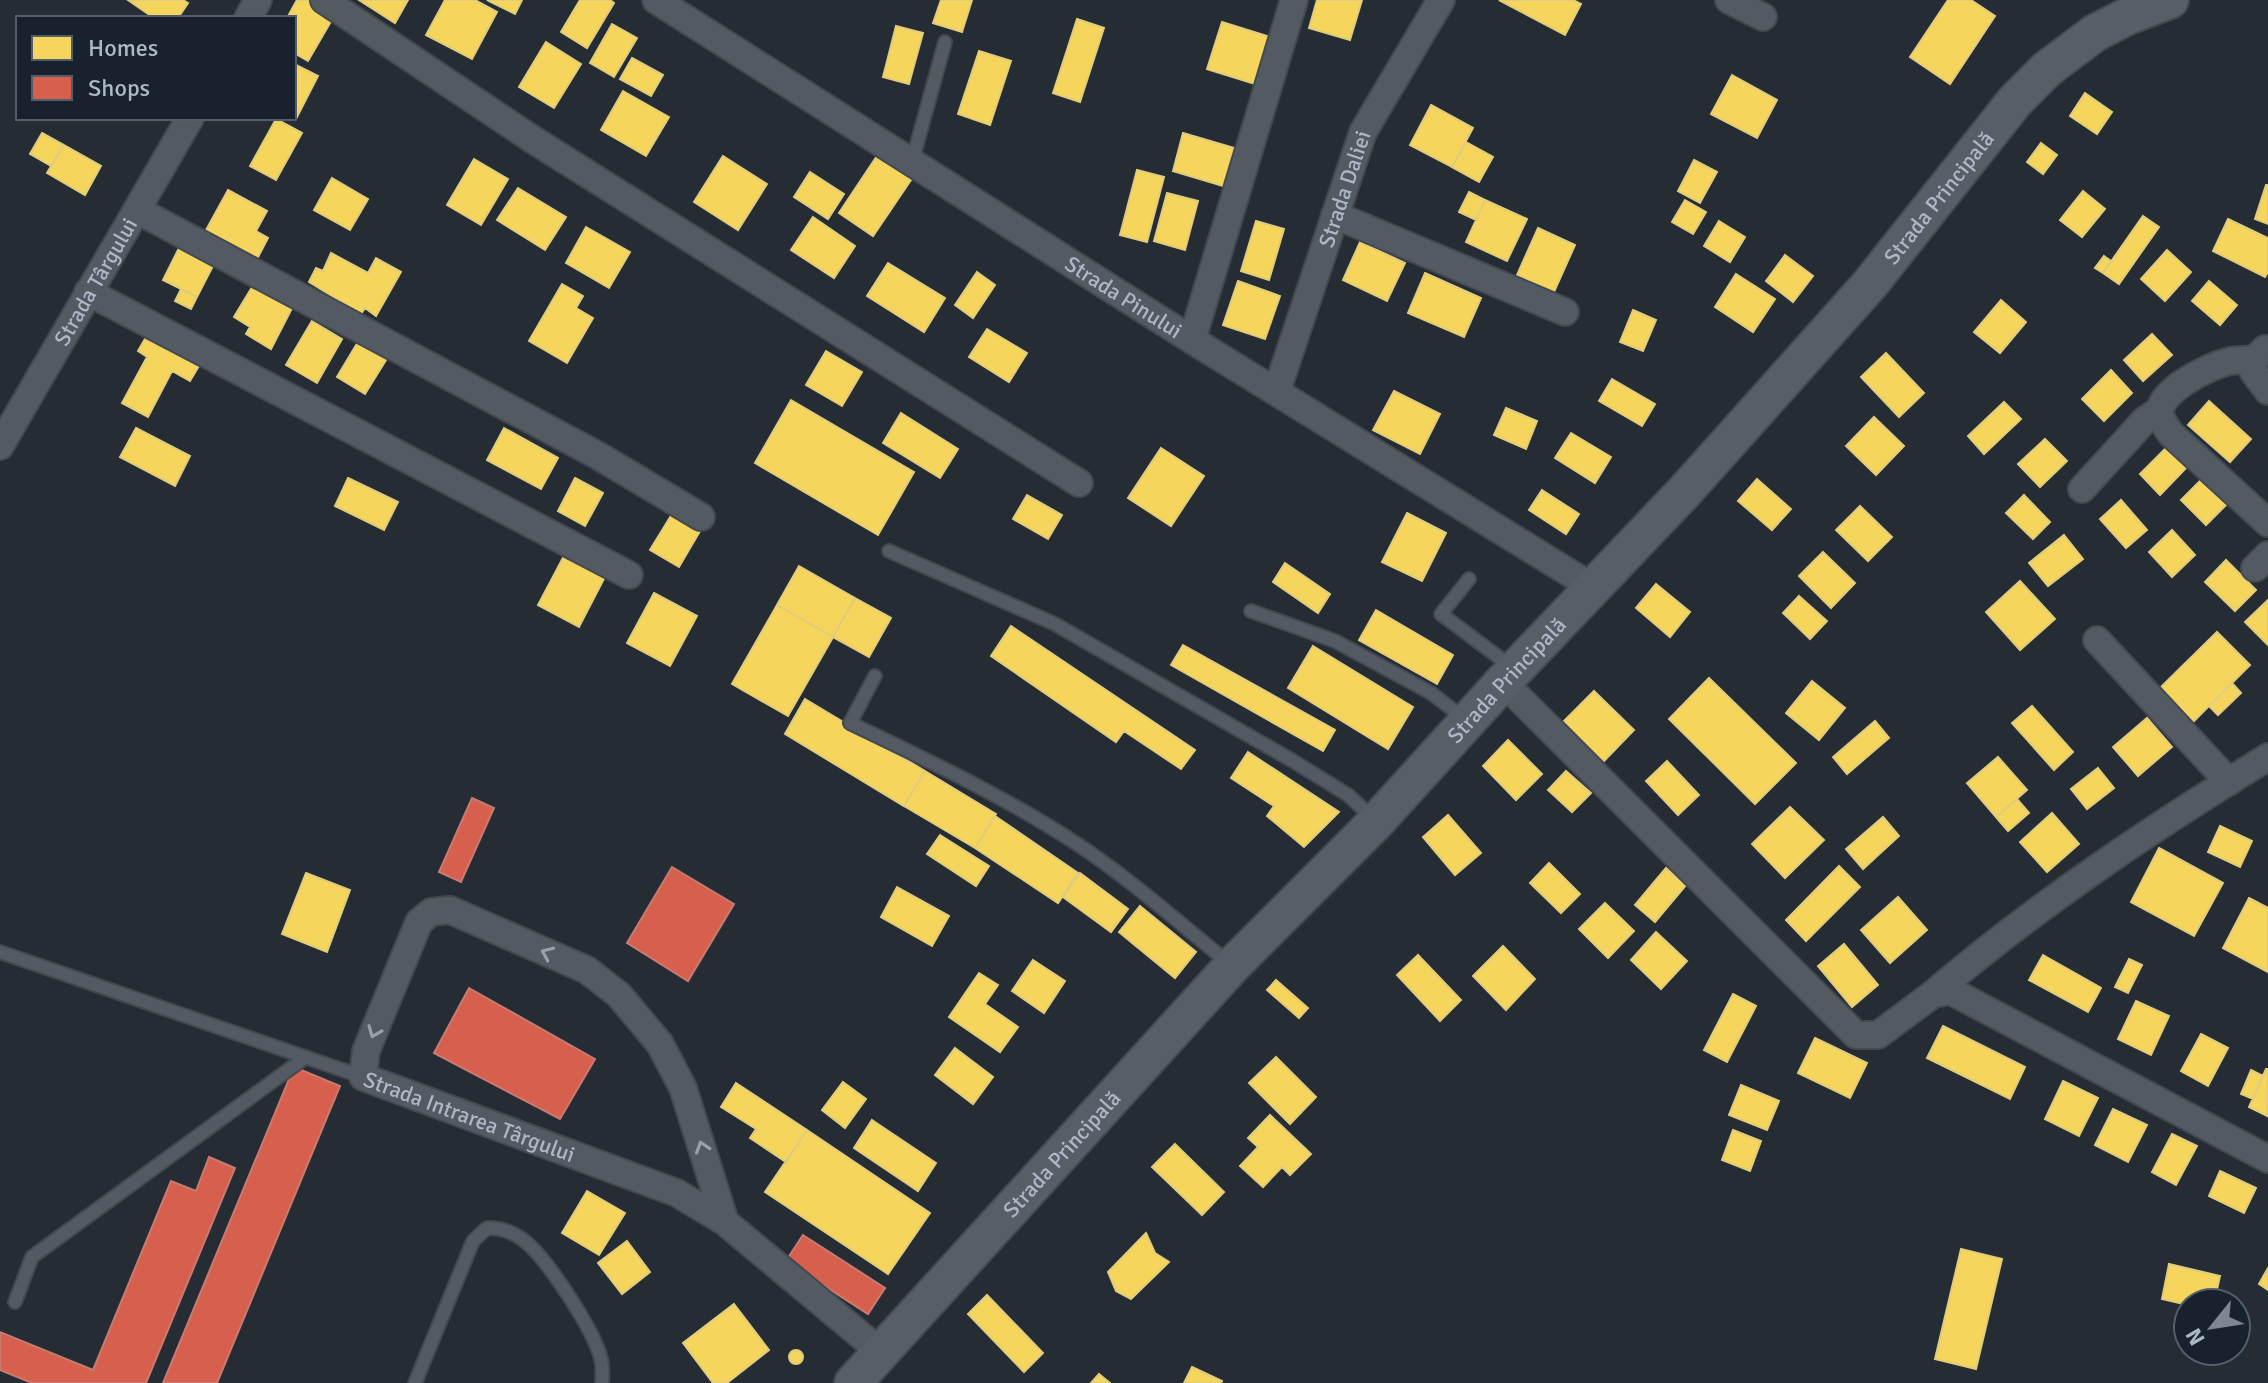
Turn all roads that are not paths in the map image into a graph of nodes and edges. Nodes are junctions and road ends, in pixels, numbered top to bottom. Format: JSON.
{"nodes":[{"id":1,"x":324,"y":0,"type":"edge"},
{"id":2,"x":656,"y":0,"type":"edge"},
{"id":3,"x":1294,"y":0,"type":"edge"},
{"id":4,"x":1441,"y":0,"type":"edge"},
{"id":5,"x":1729,"y":0,"type":"edge"},
{"id":6,"x":2170,"y":0,"type":"edge"},
{"id":7,"x":1763,"y":17,"type":"dead end"},
{"id":8,"x":945,"y":42,"type":"dead end"},
{"id":9,"x":189,"y":120,"type":"edge"},
{"id":10,"x":912,"y":162,"type":"junction"},
{"id":11,"x":137,"y":210,"type":"junction"},
{"id":12,"x":1335,"y":215,"type":"junction"},
{"id":13,"x":88,"y":292,"type":"junction"},
{"id":14,"x":1565,"y":312,"type":"dead end"},
{"id":15,"x":1192,"y":340,"type":"junction"},
{"id":16,"x":2262,"y":353,"type":"edge"},
{"id":17,"x":1277,"y":390,"type":"junction"},
{"id":18,"x":2268,"y":391,"type":"edge"},
{"id":19,"x":2160,"y":410,"type":"junction"},
{"id":20,"x":0,"y":446,"type":"edge"},
{"id":21,"x":1079,"y":483,"type":"dead end"},
{"id":22,"x":2082,"y":489,"type":"dead end"},
{"id":23,"x":701,"y":517,"type":"dead end"},
{"id":24,"x":2268,"y":523,"type":"edge"},
{"id":25,"x":889,"y":551,"type":"dead end"},
{"id":26,"x":629,"y":575,"type":"dead end"},
{"id":27,"x":1469,"y":579,"type":"dead end"},
{"id":28,"x":1594,"y":588,"type":"junction"},
{"id":29,"x":1251,"y":611,"type":"dead end"},
{"id":30,"x":2097,"y":640,"type":"dead end"},
{"id":31,"x":875,"y":676,"type":"dead end"},
{"id":32,"x":1509,"y":676,"type":"junction"},
{"id":33,"x":1468,"y":722,"type":"junction"},
{"id":34,"x":2268,"y":757,"type":"edge"},
{"id":35,"x":2229,"y":782,"type":"junction"},
{"id":36,"x":1377,"y":821,"type":"junction"},
{"id":37,"x":0,"y":952,"type":"edge"},
{"id":38,"x":1232,"y":966,"type":"junction"},
{"id":39,"x":1933,"y":994,"type":"junction"},
{"id":40,"x":306,"y":1057,"type":"junction"},
{"id":41,"x":363,"y":1077,"type":"junction"},
{"id":42,"x":2268,"y":1159,"type":"edge"},
{"id":43,"x":725,"y":1222,"type":"junction"},
{"id":44,"x":15,"y":1302,"type":"dead end"},
{"id":45,"x":882,"y":1353,"type":"junction"},
{"id":46,"x":415,"y":1383,"type":"edge"},
{"id":47,"x":602,"y":1383,"type":"edge"},
{"id":48,"x":853,"y":1383,"type":"edge"}],
"edges":[{"from":1,"to":21,"type":"street"},
{"from":2,"to":10,"type":"street","name":"Strada Pinului"},
{"from":3,"to":15,"type":"street"},
{"from":4,"to":12,"type":"street","name":"Strada Daliei"},
{"from":5,"to":7,"type":"street"},
{"from":6,"to":28,"type":"main road","name":"Strada Principală"},
{"from":8,"to":10,"type":"lane"},
{"from":9,"to":11,"type":"street","name":"Strada Târgului"},
{"from":10,"to":15,"type":"street","name":"Strada Pinului"},
{"from":11,"to":13,"type":"street","name":"Strada Târgului"},
{"from":11,"to":23,"type":"street"},
{"from":12,"to":14,"type":"street"},
{"from":12,"to":17,"type":"street","name":"Strada Daliei"},
{"from":13,"to":20,"type":"street","name":"Strada Târgului"},
{"from":13,"to":26,"type":"street"},
{"from":15,"to":17,"type":"street","name":"Strada Pinului"},
{"from":16,"to":18,"type":"street"},
{"from":16,"to":19,"type":"street"},
{"from":17,"to":28,"type":"street","name":"Strada Pinului"},
{"from":19,"to":22,"type":"street"},
{"from":19,"to":24,"type":"street"},
{"from":25,"to":36,"type":"lane"},
{"from":27,"to":32,"type":"lane"},
{"from":28,"to":32,"type":"main road","name":"Strada Principală"},
{"from":29,"to":33,"type":"lane"},
{"from":30,"to":35,"type":"street"},
{"from":31,"to":38,"type":"lane"},
{"from":32,"to":33,"type":"main road","name":"Strada Principală"},
{"from":32,"to":39,"type":"street"},
{"from":33,"to":36,"type":"main road","name":"Strada Principală"},
{"from":34,"to":35,"type":"street"},
{"from":35,"to":39,"type":"street"},
{"from":36,"to":38,"type":"main road","name":"Strada Principală"},
{"from":37,"to":40,"type":"lane"},
{"from":38,"to":45,"type":"main road","name":"Strada Principală"},
{"from":39,"to":42,"type":"street"},
{"from":40,"to":41,"type":"lane"},
{"from":40,"to":44,"type":"lane"},
{"from":41,"to":43,"type":"street","name":"Strada Intrarea Târgului"},
{"from":43,"to":41,"type":"street","name":"Strada Intrarea Târgului","one_way":true},
{"from":43,"to":45,"type":"street","name":"Strada Intrarea Târgului"},
{"from":45,"to":48,"type":"main road","name":"Strada Principală"},
{"from":46,"to":47,"type":"lane"}]}
